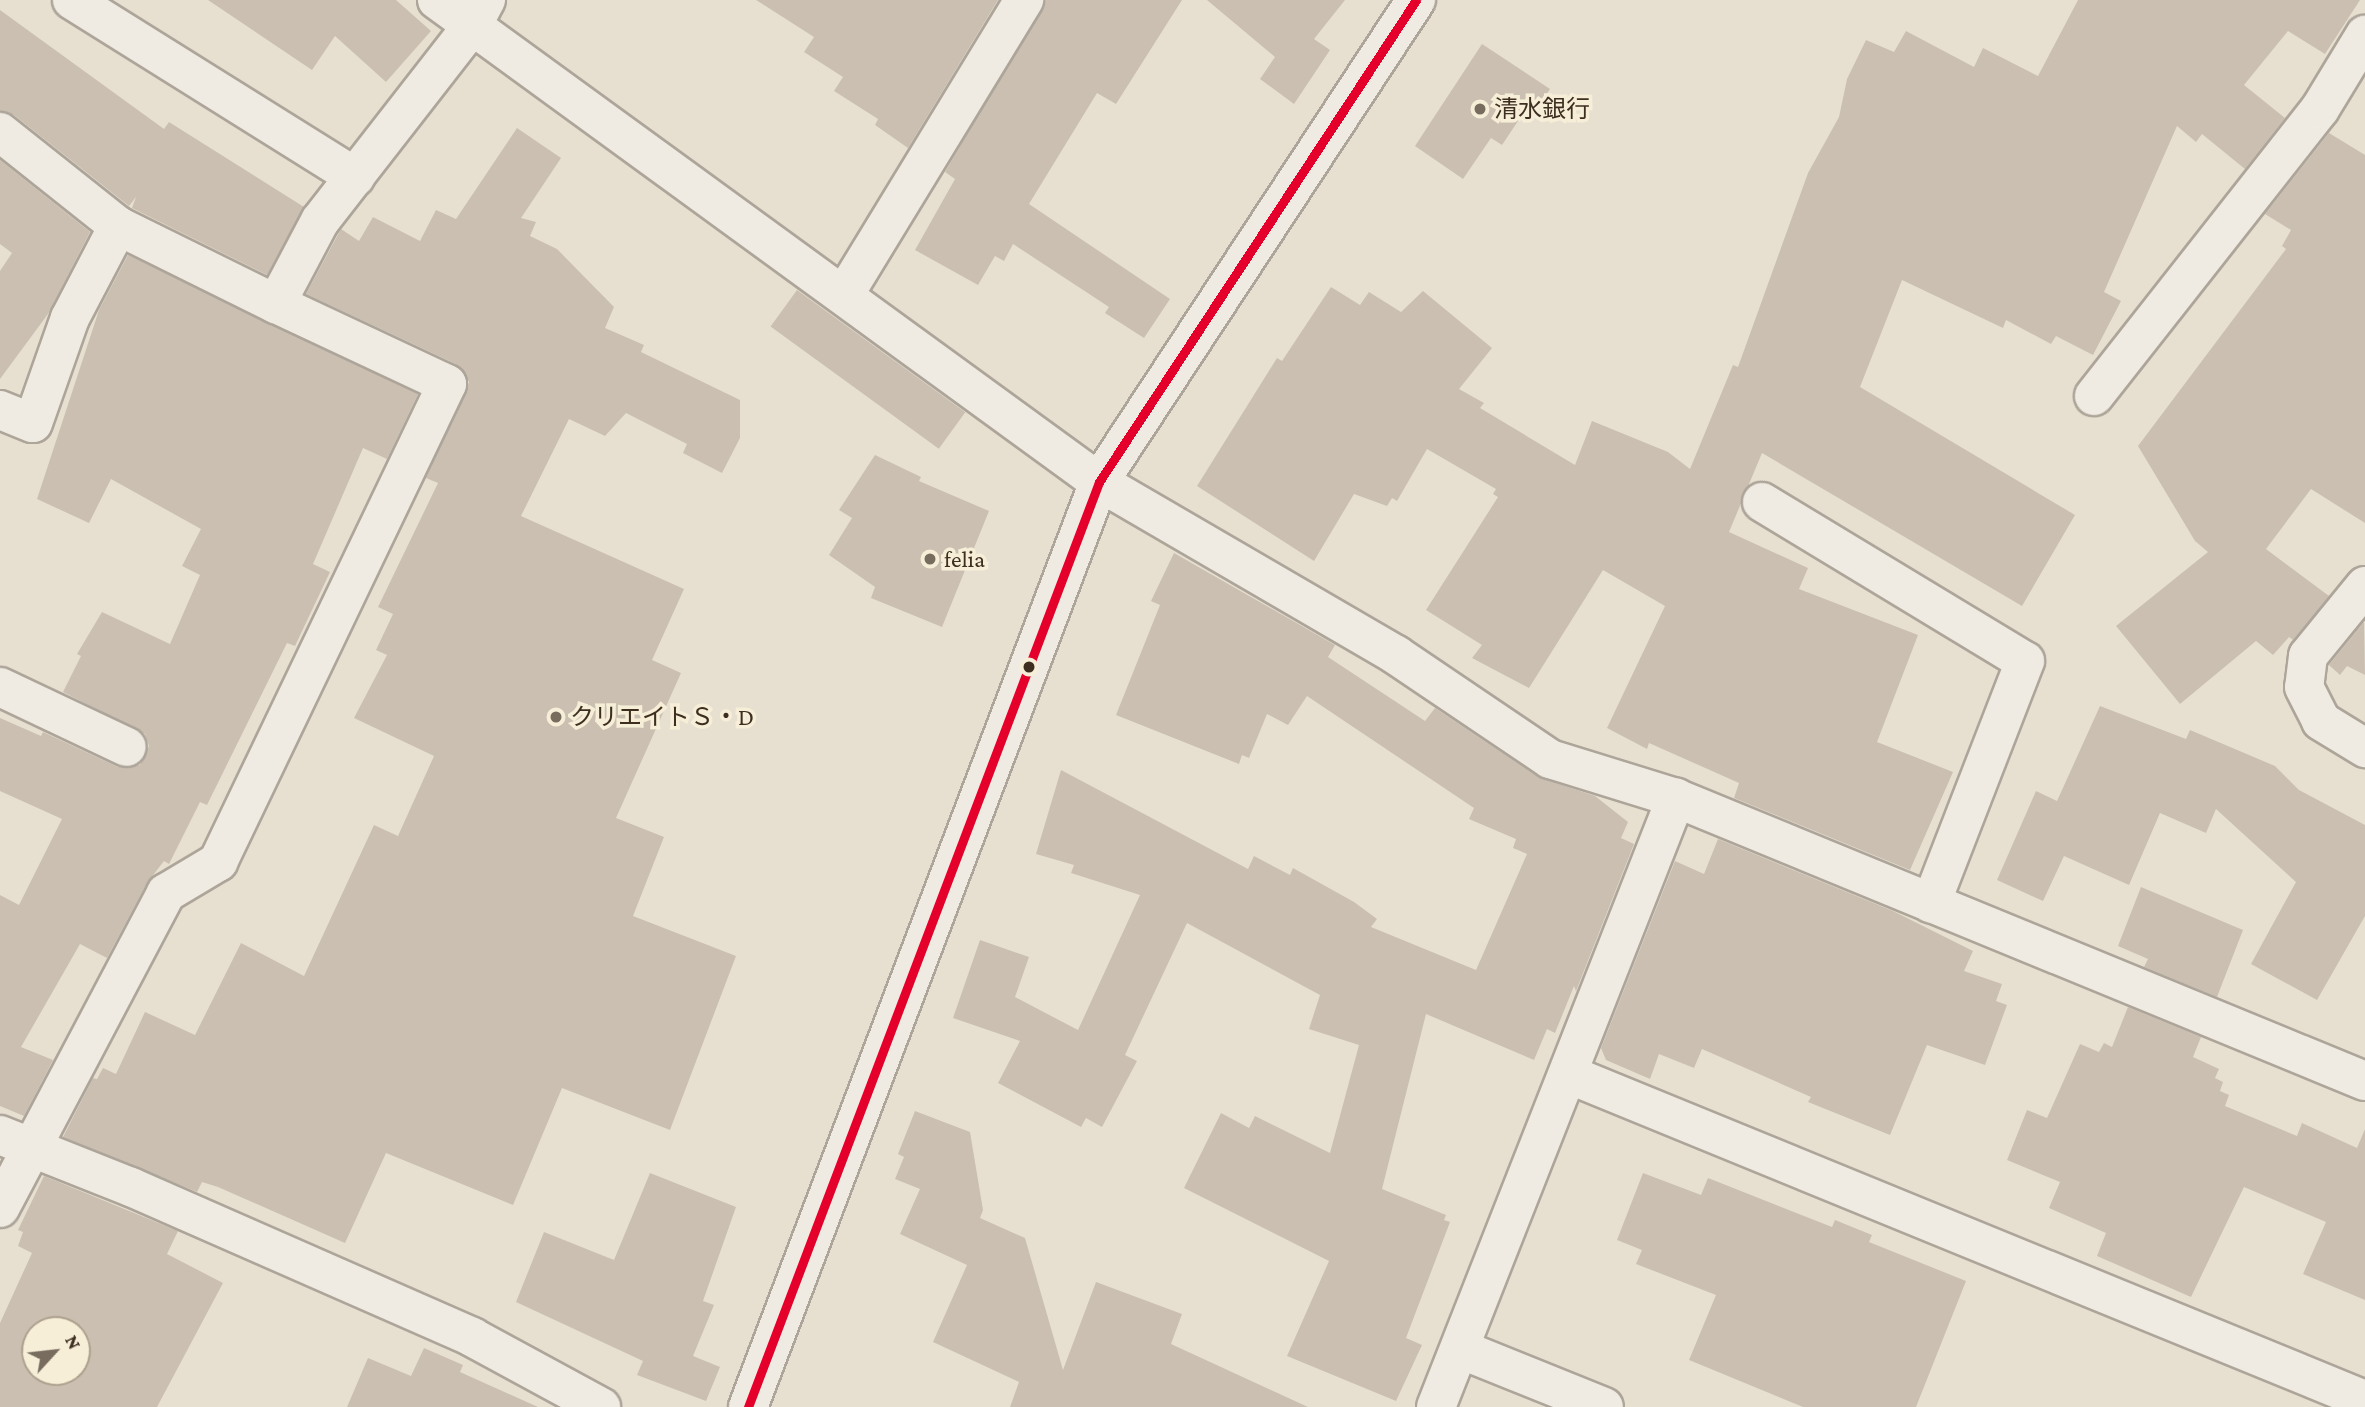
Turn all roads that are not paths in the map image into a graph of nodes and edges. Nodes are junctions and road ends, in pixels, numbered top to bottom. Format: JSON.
{"nodes":[{"id":1,"x":72,"y":0,"type":"edge"},
{"id":2,"x":437,"y":0,"type":"edge"},
{"id":3,"x":1024,"y":0,"type":"edge"},
{"id":4,"x":1416,"y":0,"type":"edge"},
{"id":5,"x":479,"y":13,"type":"edge"},
{"id":6,"x":2365,"y":35,"type":"edge"},
{"id":7,"x":0,"y":132,"type":"edge"},
{"id":8,"x":355,"y":177,"type":"junction"},
{"id":9,"x":118,"y":226,"type":"junction"},
{"id":10,"x":844,"y":295,"type":"junction"},
{"id":11,"x":276,"y":304,"type":"junction"},
{"id":12,"x":2094,"y":397,"type":"dead end"},
{"id":13,"x":0,"y":410,"type":"edge"},
{"id":14,"x":1100,"y":482,"type":"junction"},
{"id":15,"x":1762,"y":502,"type":"dead end"},
{"id":16,"x":2365,"y":586,"type":"edge"},
{"id":17,"x":0,"y":687,"type":"edge"},
{"id":18,"x":127,"y":747,"type":"dead end"},
{"id":19,"x":2365,"y":748,"type":"edge"},
{"id":20,"x":1676,"y":798,"type":"junction"},
{"id":21,"x":1931,"y":903,"type":"junction"},
{"id":22,"x":1568,"y":1074,"type":"junction"},
{"id":23,"x":2365,"y":1081,"type":"edge"},
{"id":24,"x":15,"y":1141,"type":"edge"},
{"id":25,"x":0,"y":1208,"type":"edge"},
{"id":26,"x":1460,"y":1349,"type":"junction"},
{"id":27,"x":2361,"y":1396,"type":"edge"},
{"id":28,"x":601,"y":1407,"type":"edge"},
{"id":29,"x":748,"y":1407,"type":"edge"},
{"id":30,"x":1436,"y":1407,"type":"edge"},
{"id":31,"x":1604,"y":1407,"type":"edge"}],
"edges":[{"from":1,"to":8,"type":"street"},
{"from":2,"to":5,"type":"street"},
{"from":3,"to":10,"type":"street"},
{"from":4,"to":14,"type":"street"},
{"from":5,"to":8,"type":"street"},
{"from":5,"to":10,"type":"street"},
{"from":6,"to":12,"type":"street"},
{"from":7,"to":9,"type":"street"},
{"from":8,"to":11,"type":"street"},
{"from":9,"to":11,"type":"street"},
{"from":9,"to":13,"type":"street"},
{"from":10,"to":14,"type":"street"},
{"from":11,"to":24,"type":"street"},
{"from":14,"to":20,"type":"street"},
{"from":14,"to":29,"type":"street"},
{"from":15,"to":21,"type":"street"},
{"from":16,"to":19,"type":"street"},
{"from":17,"to":18,"type":"street"},
{"from":20,"to":21,"type":"street"},
{"from":20,"to":22,"type":"street"},
{"from":21,"to":23,"type":"street"},
{"from":22,"to":26,"type":"street"},
{"from":22,"to":27,"type":"street"},
{"from":24,"to":25,"type":"street"},
{"from":24,"to":28,"type":"street"},
{"from":26,"to":30,"type":"street"},
{"from":26,"to":31,"type":"street"}]}
